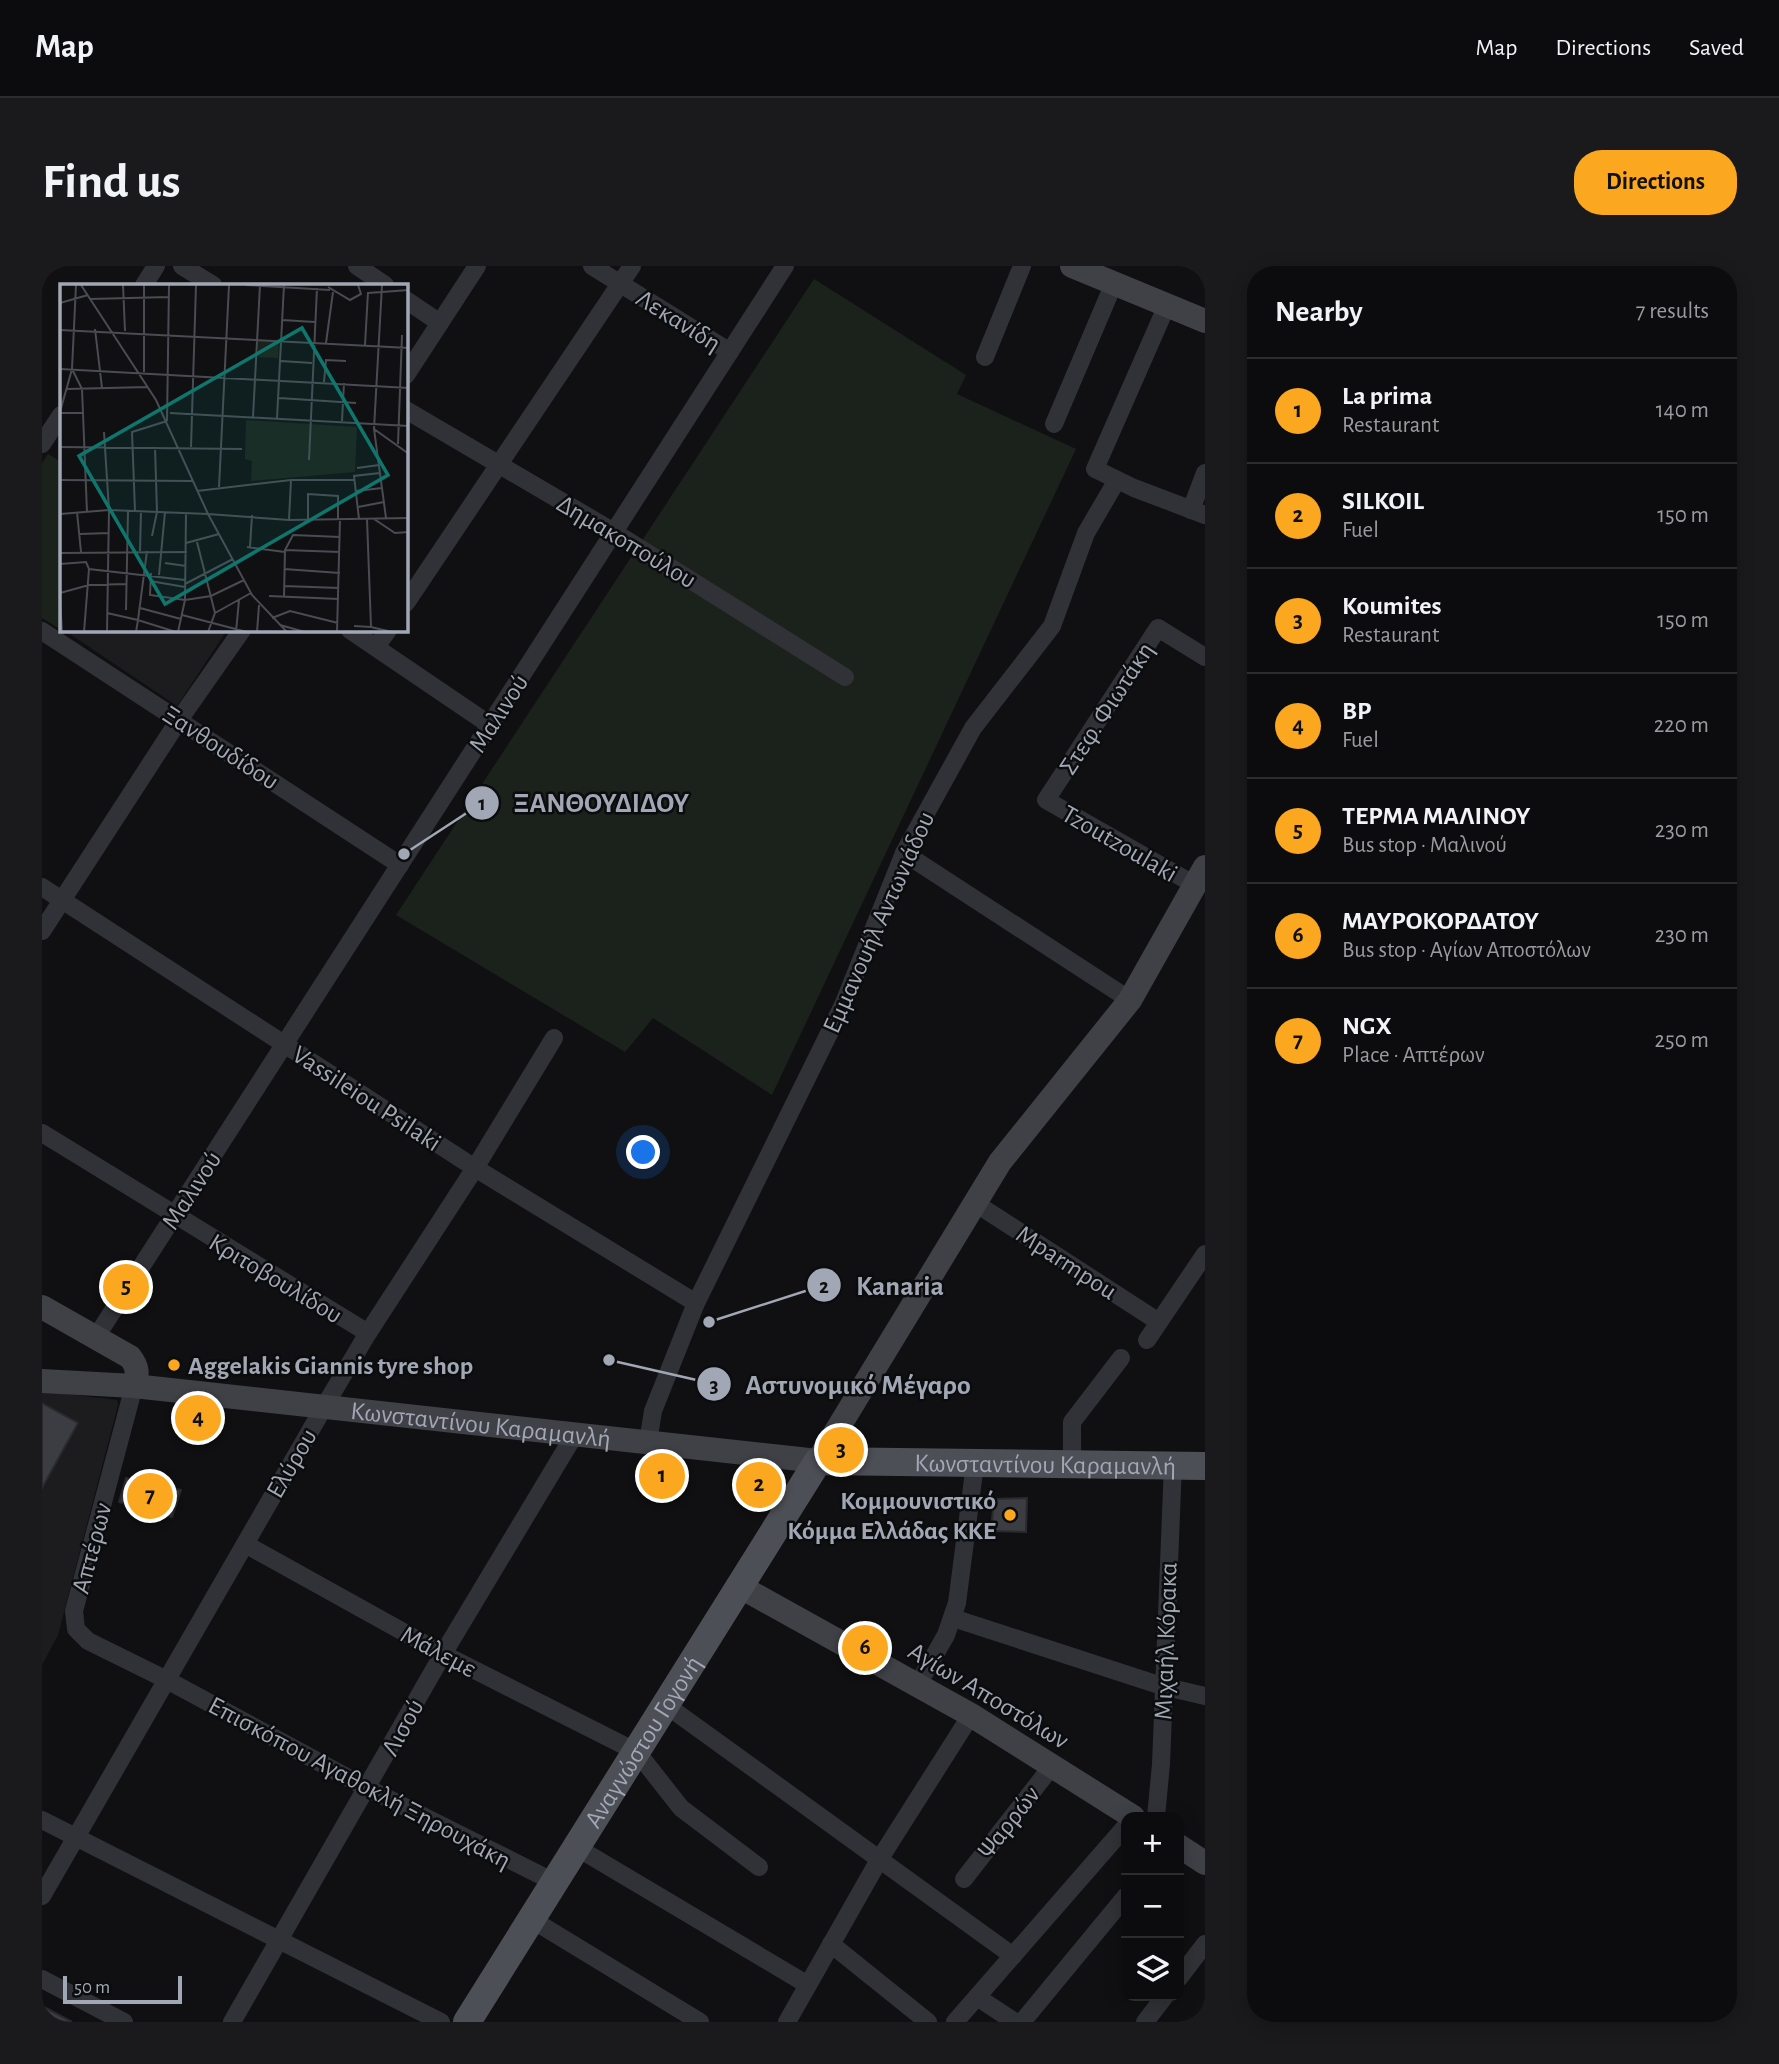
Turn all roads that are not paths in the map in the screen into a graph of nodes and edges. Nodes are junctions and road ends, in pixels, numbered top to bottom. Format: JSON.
{"nodes":[{"id":1,"x":156,"y":266,"type":"edge"},
{"id":2,"x":182,"y":266,"type":"edge"},
{"id":3,"x":357,"y":266,"type":"edge"},
{"id":4,"x":477,"y":266,"type":"edge"},
{"id":5,"x":592,"y":266,"type":"edge"},
{"id":6,"x":632,"y":266,"type":"edge"},
{"id":7,"x":785,"y":266,"type":"edge"},
{"id":8,"x":1022,"y":266,"type":"edge"},
{"id":9,"x":1072,"y":266,"type":"edge"},
{"id":10,"x":1114,"y":283,"type":"junction"},
{"id":11,"x":145,"y":284,"type":"edge"},
{"id":12,"x":211,"y":284,"type":"edge"},
{"id":13,"x":384,"y":284,"type":"edge"},
{"id":14,"x":620,"y":284,"type":"junction"},
{"id":15,"x":408,"y":301,"type":"edge"},
{"id":16,"x":1167,"y":305,"type":"junction"},
{"id":17,"x":1205,"y":321,"type":"edge"},
{"id":18,"x":440,"y":323,"type":"junction"},
{"id":19,"x":730,"y":352,"type":"junction"},
{"id":20,"x":985,"y":357,"type":"dead end"},
{"id":21,"x":408,"y":372,"type":"edge"},
{"id":22,"x":408,"y":411,"type":"edge"},
{"id":23,"x":60,"y":417,"type":"edge"},
{"id":24,"x":1054,"y":424,"type":"dead end"},
{"id":25,"x":48,"y":440,"type":"edge"},
{"id":26,"x":499,"y":466,"type":"junction"},
{"id":27,"x":1205,"y":473,"type":"edge"},
{"id":28,"x":1116,"y":480,"type":"junction"},
{"id":29,"x":1198,"y":513,"type":"edge"},
{"id":30,"x":614,"y":532,"type":"junction"},
{"id":31,"x":408,"y":600,"type":"edge"},
{"id":32,"x":42,"y":631,"type":"edge"},
{"id":33,"x":241,"y":632,"type":"edge"},
{"id":34,"x":353,"y":632,"type":"edge"},
{"id":35,"x":387,"y":632,"type":"edge"},
{"id":36,"x":376,"y":647,"type":"junction"},
{"id":37,"x":1205,"y":657,"type":"edge"},
{"id":38,"x":845,"y":677,"type":"dead end"},
{"id":39,"x":179,"y":720,"type":"junction"},
{"id":40,"x":490,"y":725,"type":"junction"},
{"id":41,"x":1046,"y":800,"type":"joint"},
{"id":42,"x":904,"y":853,"type":"junction"},
{"id":43,"x":400,"y":865,"type":"junction"},
{"id":44,"x":1200,"y":876,"type":"edge"},
{"id":45,"x":42,"y":887,"type":"edge"},
{"id":46,"x":62,"y":900,"type":"junction"},
{"id":47,"x":42,"y":931,"type":"edge"},
{"id":48,"x":1130,"y":1000,"type":"junction"},
{"id":49,"x":554,"y":1038,"type":"dead end"},
{"id":50,"x":284,"y":1045,"type":"junction"},
{"id":51,"x":42,"y":1133,"type":"edge"},
{"id":52,"x":475,"y":1168,"type":"junction"},
{"id":53,"x":975,"y":1203,"type":"junction"},
{"id":54,"x":174,"y":1216,"type":"junction"},
{"id":55,"x":1205,"y":1254,"type":"edge"},
{"id":56,"x":696,"y":1303,"type":"junction"},
{"id":57,"x":42,"y":1307,"type":"edge"},
{"id":58,"x":1160,"y":1322,"type":"junction"},
{"id":59,"x":368,"y":1333,"type":"junction"},
{"id":60,"x":96,"y":1337,"type":"junction"},
{"id":61,"x":1147,"y":1340,"type":"dead end"},
{"id":62,"x":1121,"y":1358,"type":"dead end"},
{"id":63,"x":42,"y":1381,"type":"edge"},
{"id":64,"x":134,"y":1386,"type":"junction"},
{"id":65,"x":324,"y":1407,"type":"junction"},
{"id":66,"x":575,"y":1434,"type":"junction"},
{"id":67,"x":648,"y":1442,"type":"junction"},
{"id":68,"x":818,"y":1461,"type":"junction"},
{"id":69,"x":975,"y":1464,"type":"junction"},
{"id":70,"x":1072,"y":1464,"type":"junction"},
{"id":71,"x":1173,"y":1464,"type":"junction"},
{"id":72,"x":1205,"y":1466,"type":"edge"},
{"id":73,"x":245,"y":1544,"type":"junction"},
{"id":74,"x":739,"y":1586,"type":"junction"},
{"id":75,"x":953,"y":1618,"type":"junction"},
{"id":76,"x":76,"y":1629,"type":"joint"},
{"id":77,"x":443,"y":1654,"type":"junction"},
{"id":78,"x":167,"y":1680,"type":"junction"},
{"id":79,"x":918,"y":1686,"type":"junction"},
{"id":80,"x":1163,"y":1686,"type":"junction"},
{"id":81,"x":1205,"y":1696,"type":"edge"},
{"id":82,"x":666,"y":1706,"type":"junction"},
{"id":83,"x":971,"y":1715,"type":"junction"},
{"id":84,"x":637,"y":1752,"type":"junction"},
{"id":85,"x":1052,"y":1766,"type":"junction"},
{"id":86,"x":367,"y":1788,"type":"junction"},
{"id":87,"x":1125,"y":1812,"type":"edge"},
{"id":88,"x":1156,"y":1812,"type":"edge"},
{"id":89,"x":42,"y":1820,"type":"edge"},
{"id":90,"x":1121,"y":1832,"type":"edge"},
{"id":91,"x":76,"y":1837,"type":"junction"},
{"id":92,"x":576,"y":1847,"type":"junction"},
{"id":93,"x":1184,"y":1849,"type":"edge"},
{"id":94,"x":879,"y":1860,"type":"junction"},
{"id":95,"x":1205,"y":1863,"type":"edge"},
{"id":96,"x":759,"y":1867,"type":"dead end"},
{"id":97,"x":964,"y":1879,"type":"dead end"},
{"id":98,"x":554,"y":1882,"type":"junction"},
{"id":99,"x":42,"y":1896,"type":"edge"},
{"id":100,"x":1121,"y":1902,"type":"edge"},
{"id":101,"x":531,"y":1919,"type":"junction"},
{"id":102,"x":279,"y":1939,"type":"junction"},
{"id":103,"x":831,"y":1944,"type":"junction"},
{"id":104,"x":1205,"y":1944,"type":"edge"},
{"id":105,"x":1013,"y":1956,"type":"junction"},
{"id":106,"x":1184,"y":1971,"type":"edge"},
{"id":107,"x":42,"y":1979,"type":"edge"},
{"id":108,"x":808,"y":1986,"type":"junction"},
{"id":109,"x":977,"y":1997,"type":"junction"},
{"id":110,"x":1161,"y":2001,"type":"edge"},
{"id":111,"x":124,"y":2022,"type":"edge"},
{"id":112,"x":232,"y":2022,"type":"edge"},
{"id":113,"x":441,"y":2022,"type":"edge"},
{"id":114,"x":467,"y":2022,"type":"edge"},
{"id":115,"x":700,"y":2022,"type":"edge"},
{"id":116,"x":787,"y":2022,"type":"edge"},
{"id":117,"x":928,"y":2022,"type":"edge"},
{"id":118,"x":955,"y":2022,"type":"edge"},
{"id":119,"x":1015,"y":2022,"type":"edge"},
{"id":120,"x":1022,"y":2022,"type":"edge"},
{"id":121,"x":1145,"y":2022,"type":"edge"}],
"edges":[{"from":1,"to":11,"type":"street"},
{"from":2,"to":12,"type":"street"},
{"from":3,"to":13,"type":"street"},
{"from":4,"to":18,"type":"street"},
{"from":5,"to":14,"type":"street","name":"Λεκανίδη"},
{"from":6,"to":14,"type":"street"},
{"from":7,"to":19,"type":"street","name":"Μαλινού"},
{"from":8,"to":20,"type":"street"},
{"from":9,"to":10,"type":"street"},
{"from":10,"to":16,"type":"street"},
{"from":10,"to":24,"type":"street"},
{"from":14,"to":19,"type":"street","name":"Λεκανίδη"},
{"from":14,"to":26,"type":"street"},
{"from":15,"to":18,"type":"street"},
{"from":16,"to":17,"type":"street"},
{"from":16,"to":28,"type":"street"},
{"from":18,"to":21,"type":"street"},
{"from":19,"to":30,"type":"street","name":"Μαλινού"},
{"from":22,"to":26,"type":"street","name":"Δημακοπούλου"},
{"from":23,"to":25,"type":"street"},
{"from":26,"to":30,"type":"street","name":"Δημακοπούλου"},
{"from":26,"to":31,"type":"street"},
{"from":27,"to":29,"type":"street"},
{"from":28,"to":29,"type":"street"},
{"from":28,"to":42,"type":"street","name":"Εμμανουήλ Αντωνιάδου"},
{"from":30,"to":38,"type":"street","name":"Δημακοπούλου"},
{"from":30,"to":40,"type":"street","name":"Μαλινού"},
{"from":32,"to":39,"type":"street","name":"Ξανθουδίδου"},
{"from":33,"to":39,"type":"street"},
{"from":34,"to":36,"type":"street"},
{"from":35,"to":36,"type":"street"},
{"from":36,"to":40,"type":"street"},
{"from":37,"to":41,"type":"street","name":"Στεφ. Φιωτάκη"},
{"from":39,"to":43,"type":"street","name":"Ξανθουδίδου"},
{"from":39,"to":46,"type":"street"},
{"from":40,"to":43,"type":"street","name":"Μαλινού"},
{"from":41,"to":44,"type":"street","name":"Tzoutzoulaki"},
{"from":42,"to":48,"type":"street"},
{"from":42,"to":56,"type":"street","name":"Εμμανουήλ Αντωνιάδου"},
{"from":43,"to":50,"type":"street","name":"Μαλινού"},
{"from":44,"to":48,"type":"street"},
{"from":45,"to":46,"type":"street","name":"Vassileiou Psilaki"},
{"from":46,"to":47,"type":"street"},
{"from":46,"to":50,"type":"street","name":"Vassileiou Psilaki"},
{"from":48,"to":53,"type":"street"},
{"from":49,"to":52,"type":"street","name":"Ελύρου"},
{"from":50,"to":52,"type":"street","name":"Vassileiou Psilaki"},
{"from":50,"to":54,"type":"street","name":"Μαλινού"},
{"from":51,"to":54,"type":"street","name":"Κριτοβουλίδου"},
{"from":52,"to":56,"type":"street","name":"Vassileiou Psilaki"},
{"from":52,"to":59,"type":"street","name":"Ελύρου"},
{"from":53,"to":58,"type":"street","name":"Mparmpou"},
{"from":53,"to":68,"type":"street"},
{"from":54,"to":59,"type":"street","name":"Κριτοβουλίδου"},
{"from":54,"to":60,"type":"street","name":"Μαλινού"},
{"from":55,"to":58,"type":"street"},
{"from":56,"to":67,"type":"street","name":"Εμμανουήλ Αντωνιάδου"},
{"from":57,"to":60,"type":"street"},
{"from":58,"to":61,"type":"street"},
{"from":59,"to":65,"type":"street","name":"Ελύρου"},
{"from":60,"to":64,"type":"street"},
{"from":62,"to":70,"type":"street"},
{"from":63,"to":64,"type":"street","name":"Κωνσταντίνου Καραμανλή"},
{"from":64,"to":65,"type":"street","name":"Κωνσταντίνου Καραμανλή"},
{"from":64,"to":76,"type":"street","name":"Απτέρων"},
{"from":65,"to":66,"type":"street","name":"Κωνσταντίνου Καραμανλή"},
{"from":65,"to":73,"type":"street","name":"Ελύρου"},
{"from":66,"to":67,"type":"street","name":"Κωνσταντίνου Καραμανλή"},
{"from":66,"to":77,"type":"street","name":"Λισού"},
{"from":67,"to":68,"type":"street","name":"Κωνσταντίνου Καραμανλή"},
{"from":68,"to":69,"type":"main road","name":"Κωνσταντίνου Καραμανλή"},
{"from":68,"to":74,"type":"main road","name":"Αναγνώστου Γογονή"},
{"from":69,"to":70,"type":"main road","name":"Κωνσταντίνου Καραμανλή"},
{"from":69,"to":75,"type":"street"},
{"from":70,"to":71,"type":"main road","name":"Κωνσταντίνου Καραμανλή"},
{"from":71,"to":72,"type":"main road","name":"Κωνσταντίνου Καραμανλή"},
{"from":71,"to":80,"type":"street","name":"Μιχαήλ Κόρακα"},
{"from":73,"to":77,"type":"street","name":"Μάλεμε"},
{"from":73,"to":78,"type":"street","name":"Ελύρου"},
{"from":74,"to":79,"type":"street","name":"Αγίων Αποστόλων"},
{"from":74,"to":82,"type":"main road","name":"Αναγνώστου Γογονή"},
{"from":75,"to":79,"type":"street"},
{"from":75,"to":80,"type":"street"},
{"from":76,"to":78,"type":"street","name":"Επισκόπου Αγαθοκλή Ξηρουχάκη"},
{"from":77,"to":84,"type":"street","name":"Μάλεμε"},
{"from":77,"to":86,"type":"street","name":"Λισού"},
{"from":78,"to":86,"type":"street","name":"Επισκόπου Αγαθοκλή Ξηρουχάκη"},
{"from":78,"to":91,"type":"street","name":"Ελύρου"},
{"from":79,"to":83,"type":"street","name":"Αγίων Αποστόλων"},
{"from":80,"to":81,"type":"street"},
{"from":80,"to":88,"type":"street","name":"Μιχαήλ Κόρακα"},
{"from":82,"to":84,"type":"main road","name":"Αναγνώστου Γογονή"},
{"from":82,"to":94,"type":"street"},
{"from":83,"to":85,"type":"street","name":"Αγίων Αποστόλων"},
{"from":83,"to":94,"type":"street"},
{"from":84,"to":92,"type":"main road","name":"Αναγνώστου Γογονή"},
{"from":84,"to":96,"type":"street"},
{"from":85,"to":87,"type":"street","name":"Αγίων Αποστόλων"},
{"from":85,"to":97,"type":"street","name":"Ψαρρών"},
{"from":86,"to":98,"type":"street","name":"Επισκόπου Αγαθοκλή Ξηρουχάκη"},
{"from":86,"to":102,"type":"street","name":"Λισού"},
{"from":89,"to":91,"type":"street"},
{"from":90,"to":105,"type":"street"},
{"from":91,"to":99,"type":"street","name":"Ελύρου"},
{"from":91,"to":102,"type":"street"},
{"from":92,"to":98,"type":"main road","name":"Αναγνώστου Γογονή"},
{"from":92,"to":108,"type":"street"},
{"from":93,"to":95,"type":"street"},
{"from":94,"to":103,"type":"street"},
{"from":94,"to":105,"type":"street"},
{"from":98,"to":101,"type":"main road","name":"Αναγνώστου Γογονή"},
{"from":100,"to":120,"type":"street"},
{"from":101,"to":114,"type":"main road","name":"Αναγνώστου Γογονή"},
{"from":101,"to":115,"type":"street"},
{"from":102,"to":112,"type":"street","name":"Λισού"},
{"from":102,"to":113,"type":"street"},
{"from":103,"to":108,"type":"street"},
{"from":103,"to":117,"type":"street"},
{"from":104,"to":106,"type":"street"},
{"from":105,"to":109,"type":"street"},
{"from":107,"to":111,"type":"street"},
{"from":108,"to":116,"type":"street"},
{"from":109,"to":118,"type":"street"},
{"from":109,"to":119,"type":"street"},
{"from":110,"to":121,"type":"street"}]}
